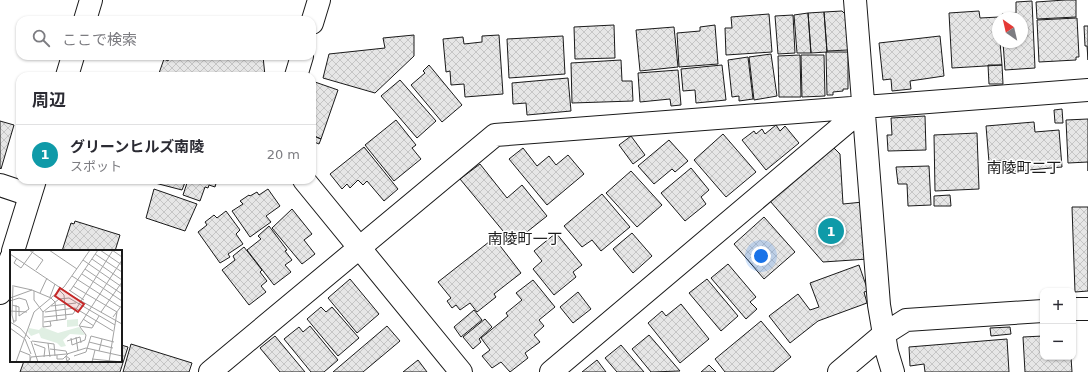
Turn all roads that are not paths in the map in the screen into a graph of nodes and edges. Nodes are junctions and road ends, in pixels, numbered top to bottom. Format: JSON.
{"nodes":[{"id":1,"x":91,"y":0,"type":"edge"},
{"id":2,"x":319,"y":0,"type":"edge"},
{"id":3,"x":855,"y":0,"type":"edge"},
{"id":4,"x":86,"y":16,"type":"edge"},
{"id":5,"x":314,"y":16,"type":"edge"},
{"id":6,"x":72,"y":60,"type":"edge"},
{"id":7,"x":301,"y":60,"type":"edge"},
{"id":8,"x":68,"y":72,"type":"edge"},
{"id":9,"x":297,"y":72,"type":"edge"},
{"id":10,"x":1088,"y":90,"type":"edge"},
{"id":11,"x":865,"y":107,"type":"junction"},
{"id":12,"x":307,"y":184,"type":"edge"},
{"id":13,"x":0,"y":185,"type":"edge"},
{"id":14,"x":32,"y":188,"type":"edge"},
{"id":15,"x":360,"y":248,"type":"junction"},
{"id":16,"x":13,"y":250,"type":"edge"},
{"id":17,"x":10,"y":261,"type":"edge"},
{"id":18,"x":0,"y":294,"type":"edge"},
{"id":19,"x":1088,"y":308,"type":"edge"},
{"id":20,"x":1076,"y":310,"type":"edge"},
{"id":21,"x":1040,"y":311,"type":"edge"},
{"id":22,"x":884,"y":334,"type":"junction"},
{"id":23,"x":210,"y":372,"type":"edge"},
{"id":24,"x":461,"y":372,"type":"edge"},
{"id":25,"x":551,"y":372,"type":"edge"},
{"id":26,"x":839,"y":372,"type":"edge"},
{"id":27,"x":893,"y":372,"type":"edge"}],
"edges":[{"from":1,"to":4,"type":"street"},
{"from":2,"to":5,"type":"street"},
{"from":3,"to":11,"type":"street"},
{"from":6,"to":8,"type":"street"},
{"from":7,"to":9,"type":"street"},
{"from":10,"to":11,"type":"street"},
{"from":11,"to":15,"type":"street"},
{"from":11,"to":22,"type":"street"},
{"from":11,"to":25,"type":"street"},
{"from":12,"to":15,"type":"street"},
{"from":13,"to":14,"type":"street"},
{"from":14,"to":16,"type":"street"},
{"from":15,"to":23,"type":"street"},
{"from":15,"to":24,"type":"street"},
{"from":17,"to":18,"type":"street"},
{"from":19,"to":20,"type":"street"},
{"from":21,"to":22,"type":"street"},
{"from":22,"to":26,"type":"street"},
{"from":22,"to":27,"type":"street"}]}
